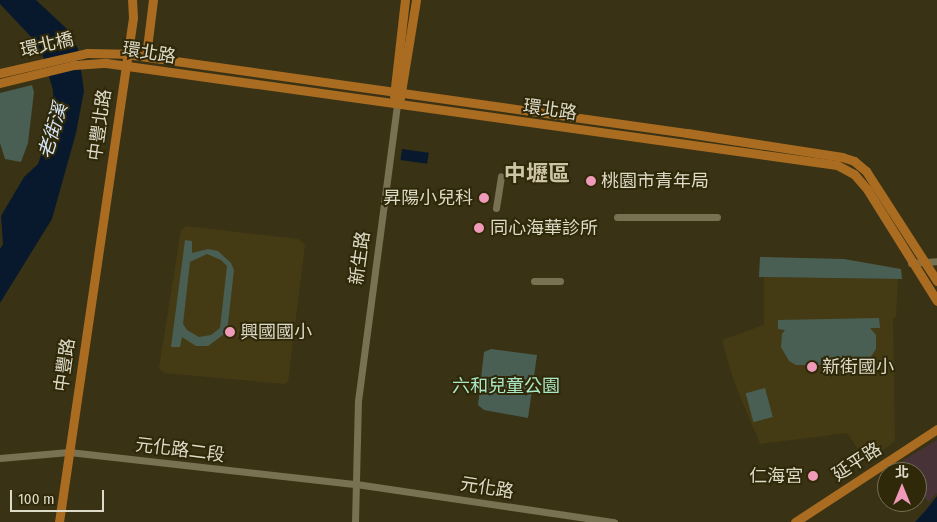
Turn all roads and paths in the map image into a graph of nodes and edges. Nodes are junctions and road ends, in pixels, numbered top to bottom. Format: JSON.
{"nodes":[{"id":1,"x":132,"y":0,"type":"edge"},
{"id":2,"x":153,"y":0,"type":"edge"},
{"id":3,"x":405,"y":0,"type":"edge"},
{"id":4,"x":416,"y":0,"type":"edge"},
{"id":5,"x":86,"y":53,"type":"joint"},
{"id":6,"x":126,"y":54,"type":"junction"},
{"id":7,"x":146,"y":56,"type":"junction"},
{"id":8,"x":89,"y":64,"type":"joint"},
{"id":9,"x":125,"y":66,"type":"junction"},
{"id":10,"x":0,"y":73,"type":"edge"},
{"id":11,"x":0,"y":83,"type":"edge"},
{"id":12,"x":393,"y":93,"type":"junction"},
{"id":13,"x":403,"y":94,"type":"junction"},
{"id":14,"x":397,"y":105,"type":"junction"},
{"id":15,"x":509,"y":109,"type":"junction"},
{"id":16,"x":508,"y":120,"type":"junction"},
{"id":17,"x":625,"y":125,"type":"junction"},
{"id":18,"x":624,"y":136,"type":"junction"},
{"id":19,"x":501,"y":176,"type":"dead end"},
{"id":20,"x":496,"y":208,"type":"dead end"},
{"id":21,"x":104,"y":212,"type":"joint"},
{"id":22,"x":617,"y":217,"type":"dead end"},
{"id":23,"x":716,"y":217,"type":"dead end"},
{"id":24,"x":937,"y":261,"type":"edge"},
{"id":25,"x":926,"y":262,"type":"junction"},
{"id":26,"x":912,"y":263,"type":"junction"},
{"id":27,"x":534,"y":281,"type":"dead end"},
{"id":28,"x":560,"y":281,"type":"dead end"},
{"id":29,"x":937,"y":281,"type":"edge"},
{"id":30,"x":937,"y":301,"type":"edge"},
{"id":31,"x":937,"y":428,"type":"edge"},
{"id":32,"x":69,"y":452,"type":"junction"},
{"id":33,"x":0,"y":458,"type":"edge"},
{"id":34,"x":356,"y":484,"type":"junction"},
{"id":35,"x":59,"y":522,"type":"edge"},
{"id":36,"x":355,"y":522,"type":"edge"},
{"id":37,"x":614,"y":522,"type":"edge"},
{"id":38,"x":795,"y":522,"type":"edge"}],
"edges":[{"from":1,"to":6,"type":"main road","name":"中豐北路"},
{"from":2,"to":7,"type":"main road"},
{"from":3,"to":12,"type":"main road","name":"新生路"},
{"from":4,"to":13,"type":"main road"},
{"from":5,"to":6,"type":"main road","name":"環北路"},
{"from":5,"to":10,"type":"main road","name":"環北橋"},
{"from":6,"to":7,"type":"main road","name":"環北路"},
{"from":6,"to":9,"type":"main road","name":"中豐北路"},
{"from":7,"to":9,"type":"main road"},
{"from":7,"to":12,"type":"main road","name":"環北路"},
{"from":8,"to":9,"type":"main road","name":"環北路"},
{"from":8,"to":11,"type":"main road","name":"環北橋"},
{"from":9,"to":14,"type":"main road","name":"環北路"},
{"from":9,"to":21,"type":"main road","name":"中豐北路"},
{"from":12,"to":13,"type":"main road","name":"環北路"},
{"from":12,"to":14,"type":"main road","name":"新生路"},
{"from":13,"to":14,"type":"main road"},
{"from":13,"to":15,"type":"main road","name":"環北路"},
{"from":14,"to":16,"type":"main road","name":"環北路"},
{"from":14,"to":34,"type":"street","name":"新生路"},
{"from":15,"to":16,"type":"street"},
{"from":15,"to":17,"type":"main road","name":"環北路"},
{"from":16,"to":18,"type":"main road","name":"環北路"},
{"from":17,"to":18,"type":"street"},
{"from":17,"to":25,"type":"main road","name":"環北路"},
{"from":18,"to":26,"type":"main road","name":"環北路"},
{"from":19,"to":20,"type":"street"},
{"from":21,"to":32,"type":"main road","name":"中豐路"},
{"from":22,"to":23,"type":"street"},
{"from":24,"to":25,"type":"street"},
{"from":25,"to":26,"type":"street"},
{"from":25,"to":29,"type":"main road","name":"環北路"},
{"from":26,"to":30,"type":"main road","name":"環北路"},
{"from":27,"to":28,"type":"street"},
{"from":31,"to":38,"type":"main road","name":"延平路"},
{"from":32,"to":33,"type":"street","name":"元化路二段"},
{"from":32,"to":34,"type":"street","name":"元化路二段"},
{"from":32,"to":35,"type":"main road","name":"中豐路"},
{"from":34,"to":36,"type":"street","name":"新生路"},
{"from":34,"to":37,"type":"street","name":"元化路"}]}
